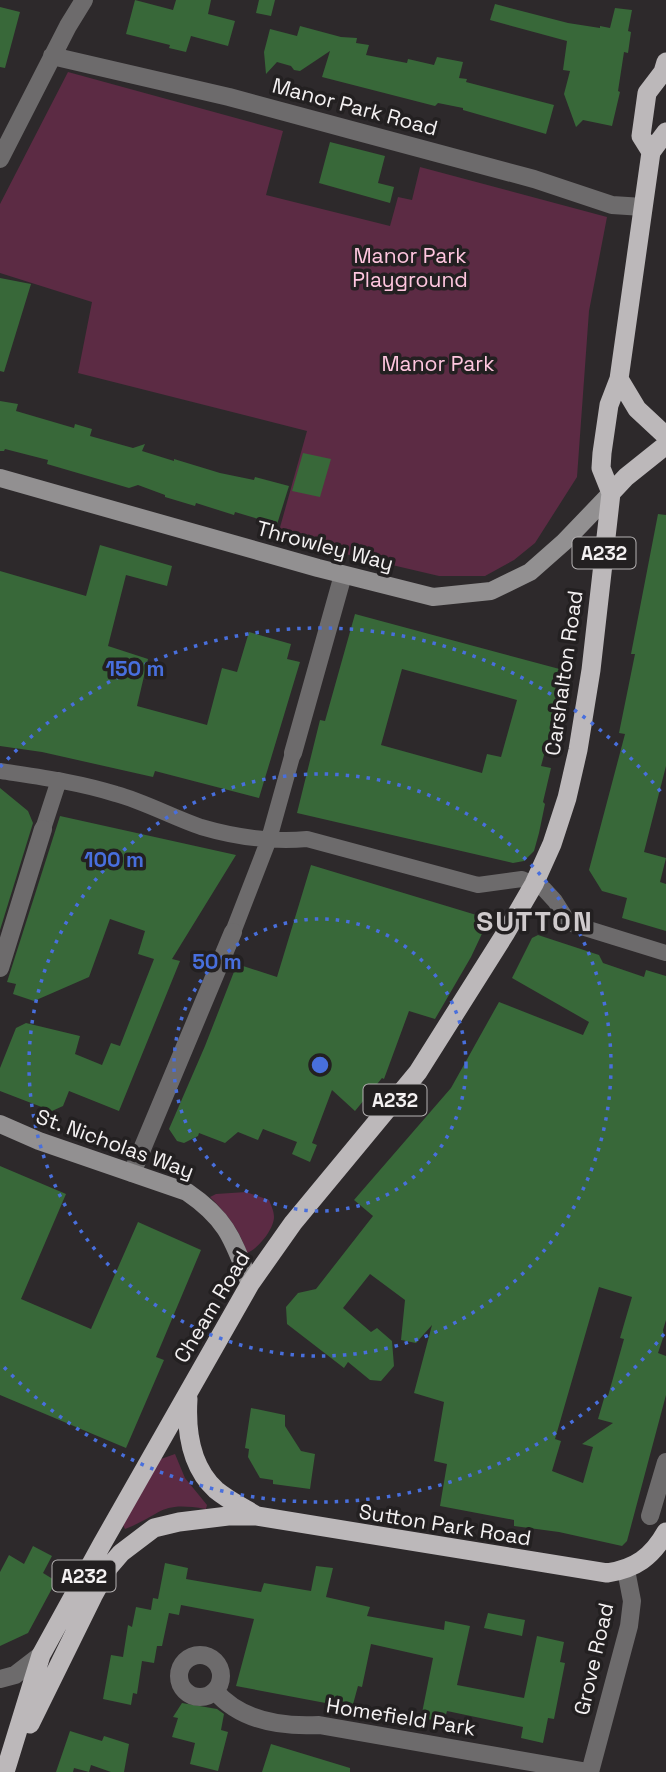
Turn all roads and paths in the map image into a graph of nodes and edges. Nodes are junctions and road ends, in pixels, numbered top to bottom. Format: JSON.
{"nodes":[{"id":1,"x":85,"y":0,"type":"edge"},
{"id":2,"x":52,"y":56,"type":"junction"},
{"id":3,"x":665,"y":71,"type":"edge"},
{"id":4,"x":666,"y":132,"type":"edge"},
{"id":5,"x":651,"y":152,"type":"junction"},
{"id":6,"x":0,"y":159,"type":"edge"},
{"id":7,"x":643,"y":207,"type":"junction"},
{"id":8,"x":619,"y":379,"type":"junction"},
{"id":9,"x":666,"y":436,"type":"edge"},
{"id":10,"x":666,"y":445,"type":"edge"},
{"id":11,"x":0,"y":478,"type":"edge"},
{"id":12,"x":611,"y":493,"type":"junction"},
{"id":13,"x":343,"y":575,"type":"junction"},
{"id":14,"x":293,"y":752,"type":"joint"},
{"id":15,"x":0,"y":771,"type":"edge"},
{"id":16,"x":59,"y":780,"type":"junction"},
{"id":17,"x":43,"y":829,"type":"joint"},
{"id":18,"x":269,"y":839,"type":"junction"},
{"id":19,"x":534,"y":884,"type":"junction"},
{"id":20,"x":523,"y":904,"type":"joint"},
{"id":21,"x":233,"y":932,"type":"joint"},
{"id":22,"x":666,"y":953,"type":"edge"},
{"id":23,"x":0,"y":968,"type":"edge"},
{"id":24,"x":0,"y":1124,"type":"edge"},
{"id":25,"x":132,"y":1173,"type":"junction"},
{"id":26,"x":250,"y":1284,"type":"junction"},
{"id":27,"x":189,"y":1391,"type":"junction"},
{"id":28,"x":666,"y":1462,"type":"edge"},
{"id":29,"x":257,"y":1516,"type":"junction"},
{"id":30,"x":650,"y":1516,"type":"dead end"},
{"id":31,"x":666,"y":1532,"type":"edge"},
{"id":32,"x":121,"y":1553,"type":"joint"},
{"id":33,"x":626,"y":1570,"type":"junction"},
{"id":34,"x":41,"y":1655,"type":"junction"},
{"id":35,"x":0,"y":1679,"type":"edge"},
{"id":36,"x":215,"y":1691,"type":"dead end"},
{"id":37,"x":5,"y":1772,"type":"edge"},
{"id":38,"x":589,"y":1772,"type":"edge"}],
"edges":[{"from":1,"to":2,"type":"street"},
{"from":2,"to":6,"type":"street"},
{"from":2,"to":7,"type":"street","name":"Manor Park Road"},
{"from":3,"to":5,"type":"highway","name":"Carshalton Road","number":"A232"},
{"from":4,"to":5,"type":"highway","name":"Carshalton Road","number":"A232"},
{"from":5,"to":7,"type":"highway","name":"Carshalton Road","number":"A232"},
{"from":7,"to":8,"type":"highway","name":"Carshalton Road","number":"A232"},
{"from":8,"to":9,"type":"highway"},
{"from":8,"to":12,"type":"highway","name":"Carshalton Road","number":"A232"},
{"from":10,"to":12,"type":"highway"},
{"from":11,"to":13,"type":"main road","name":"Throwley Way"},
{"from":12,"to":13,"type":"main road","name":"Throwley Way"},
{"from":12,"to":19,"type":"highway","name":"Carshalton Road","number":"A232"},
{"from":13,"to":14,"type":"street"},
{"from":14,"to":18,"type":"street"},
{"from":15,"to":16,"type":"street"},
{"from":16,"to":17,"type":"street"},
{"from":16,"to":18,"type":"street"},
{"from":17,"to":23,"type":"street"},
{"from":18,"to":19,"type":"street"},
{"from":18,"to":21,"type":"street"},
{"from":19,"to":20,"type":"highway","name":"Carshalton Road","number":"A232"},
{"from":19,"to":22,"type":"street"},
{"from":20,"to":26,"type":"highway","name":"Cheam Road","number":"A232"},
{"from":21,"to":25,"type":"street"},
{"from":24,"to":25,"type":"main road","name":"St. Nicholas Way"},
{"from":25,"to":26,"type":"main road","name":"St. Nicholas Way"},
{"from":26,"to":27,"type":"highway","name":"Cheam Road","number":"A232"},
{"from":27,"to":29,"type":"highway","name":"Sutton Park Road","number":"A232"},
{"from":27,"to":34,"type":"highway","name":"Cheam Road","number":"A232"},
{"from":28,"to":30,"type":"street"},
{"from":29,"to":32,"type":"highway","name":"Sutton Park Road","number":"A232"},
{"from":29,"to":33,"type":"highway","name":"Sutton Park Road","number":"A232"},
{"from":31,"to":33,"type":"highway"},
{"from":32,"to":37,"type":"highway","name":"Cheam Road","number":"A232"},
{"from":33,"to":38,"type":"street","name":"Grove Road"},
{"from":34,"to":35,"type":"street"},
{"from":34,"to":37,"type":"highway","name":"Cheam Road","number":"A232"},
{"from":36,"to":38,"type":"street","name":"Homefield Park"}]}
